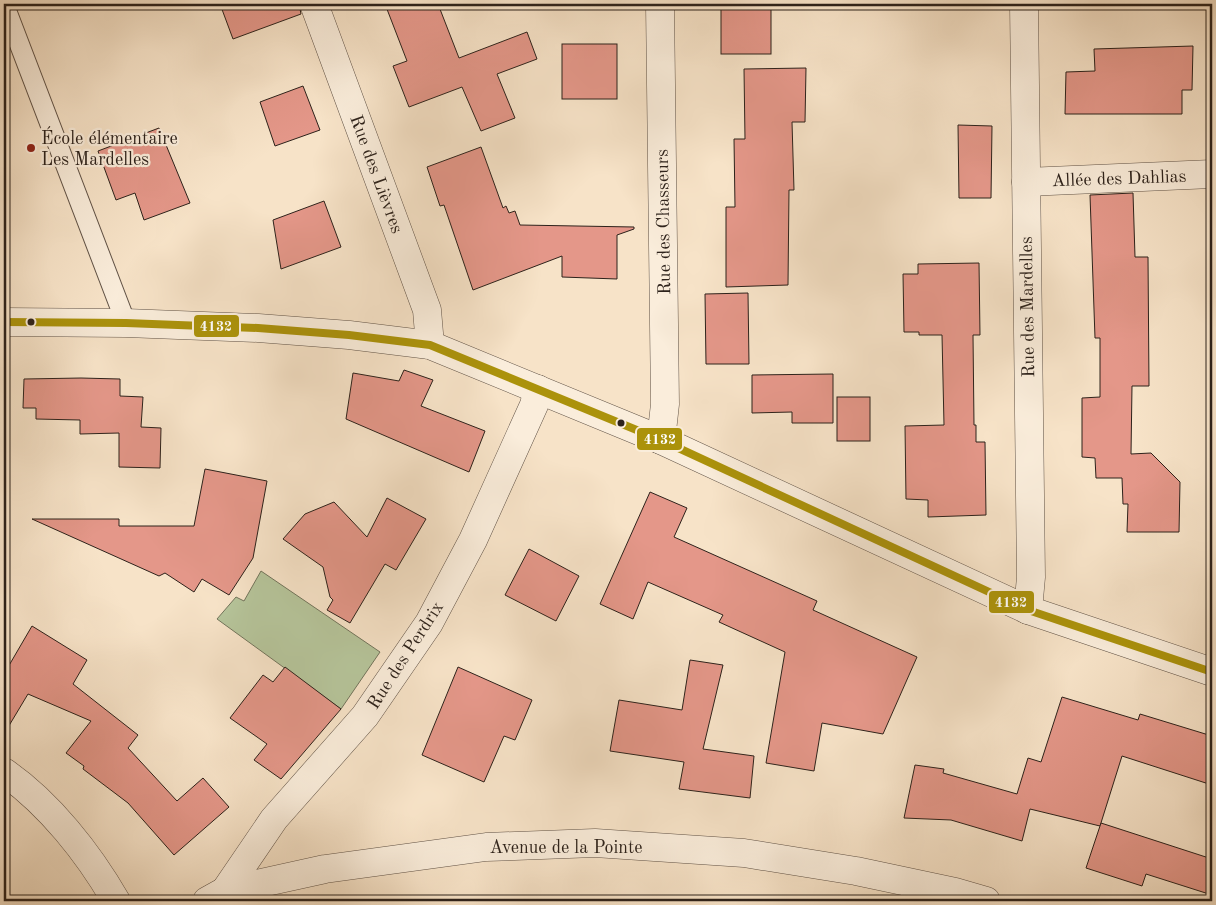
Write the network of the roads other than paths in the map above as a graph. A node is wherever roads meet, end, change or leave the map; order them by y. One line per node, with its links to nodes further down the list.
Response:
1 (4, 4): 8 (lane)
2 (314, 4): 9 (street, Rue des Lièvres)
3 (660, 4): 11 (street, Rue des Chasseurs)
4 (1024, 4): 6 (street, Rue des Mardelles)
5 (1212, 174): 6 (street, Allée des Dahlias)
6 (1026, 182): 12 (street, Rue des Mardelles)
7 (4, 322): 8 (street)
8 (126, 323): 9 (street)
9 (430, 345): 10 (street)
10 (538, 389): 11 (street); 15 (street, Rue des Perdrix)
11 (660, 440): 12 (street)
12 (1028, 610): 13 (street)
13 (1212, 672)
14 (4, 772): 16 (street)
15 (216, 896): 17 (street, Avenue de la Pointe)
16 (116, 901)
17 (986, 901)

